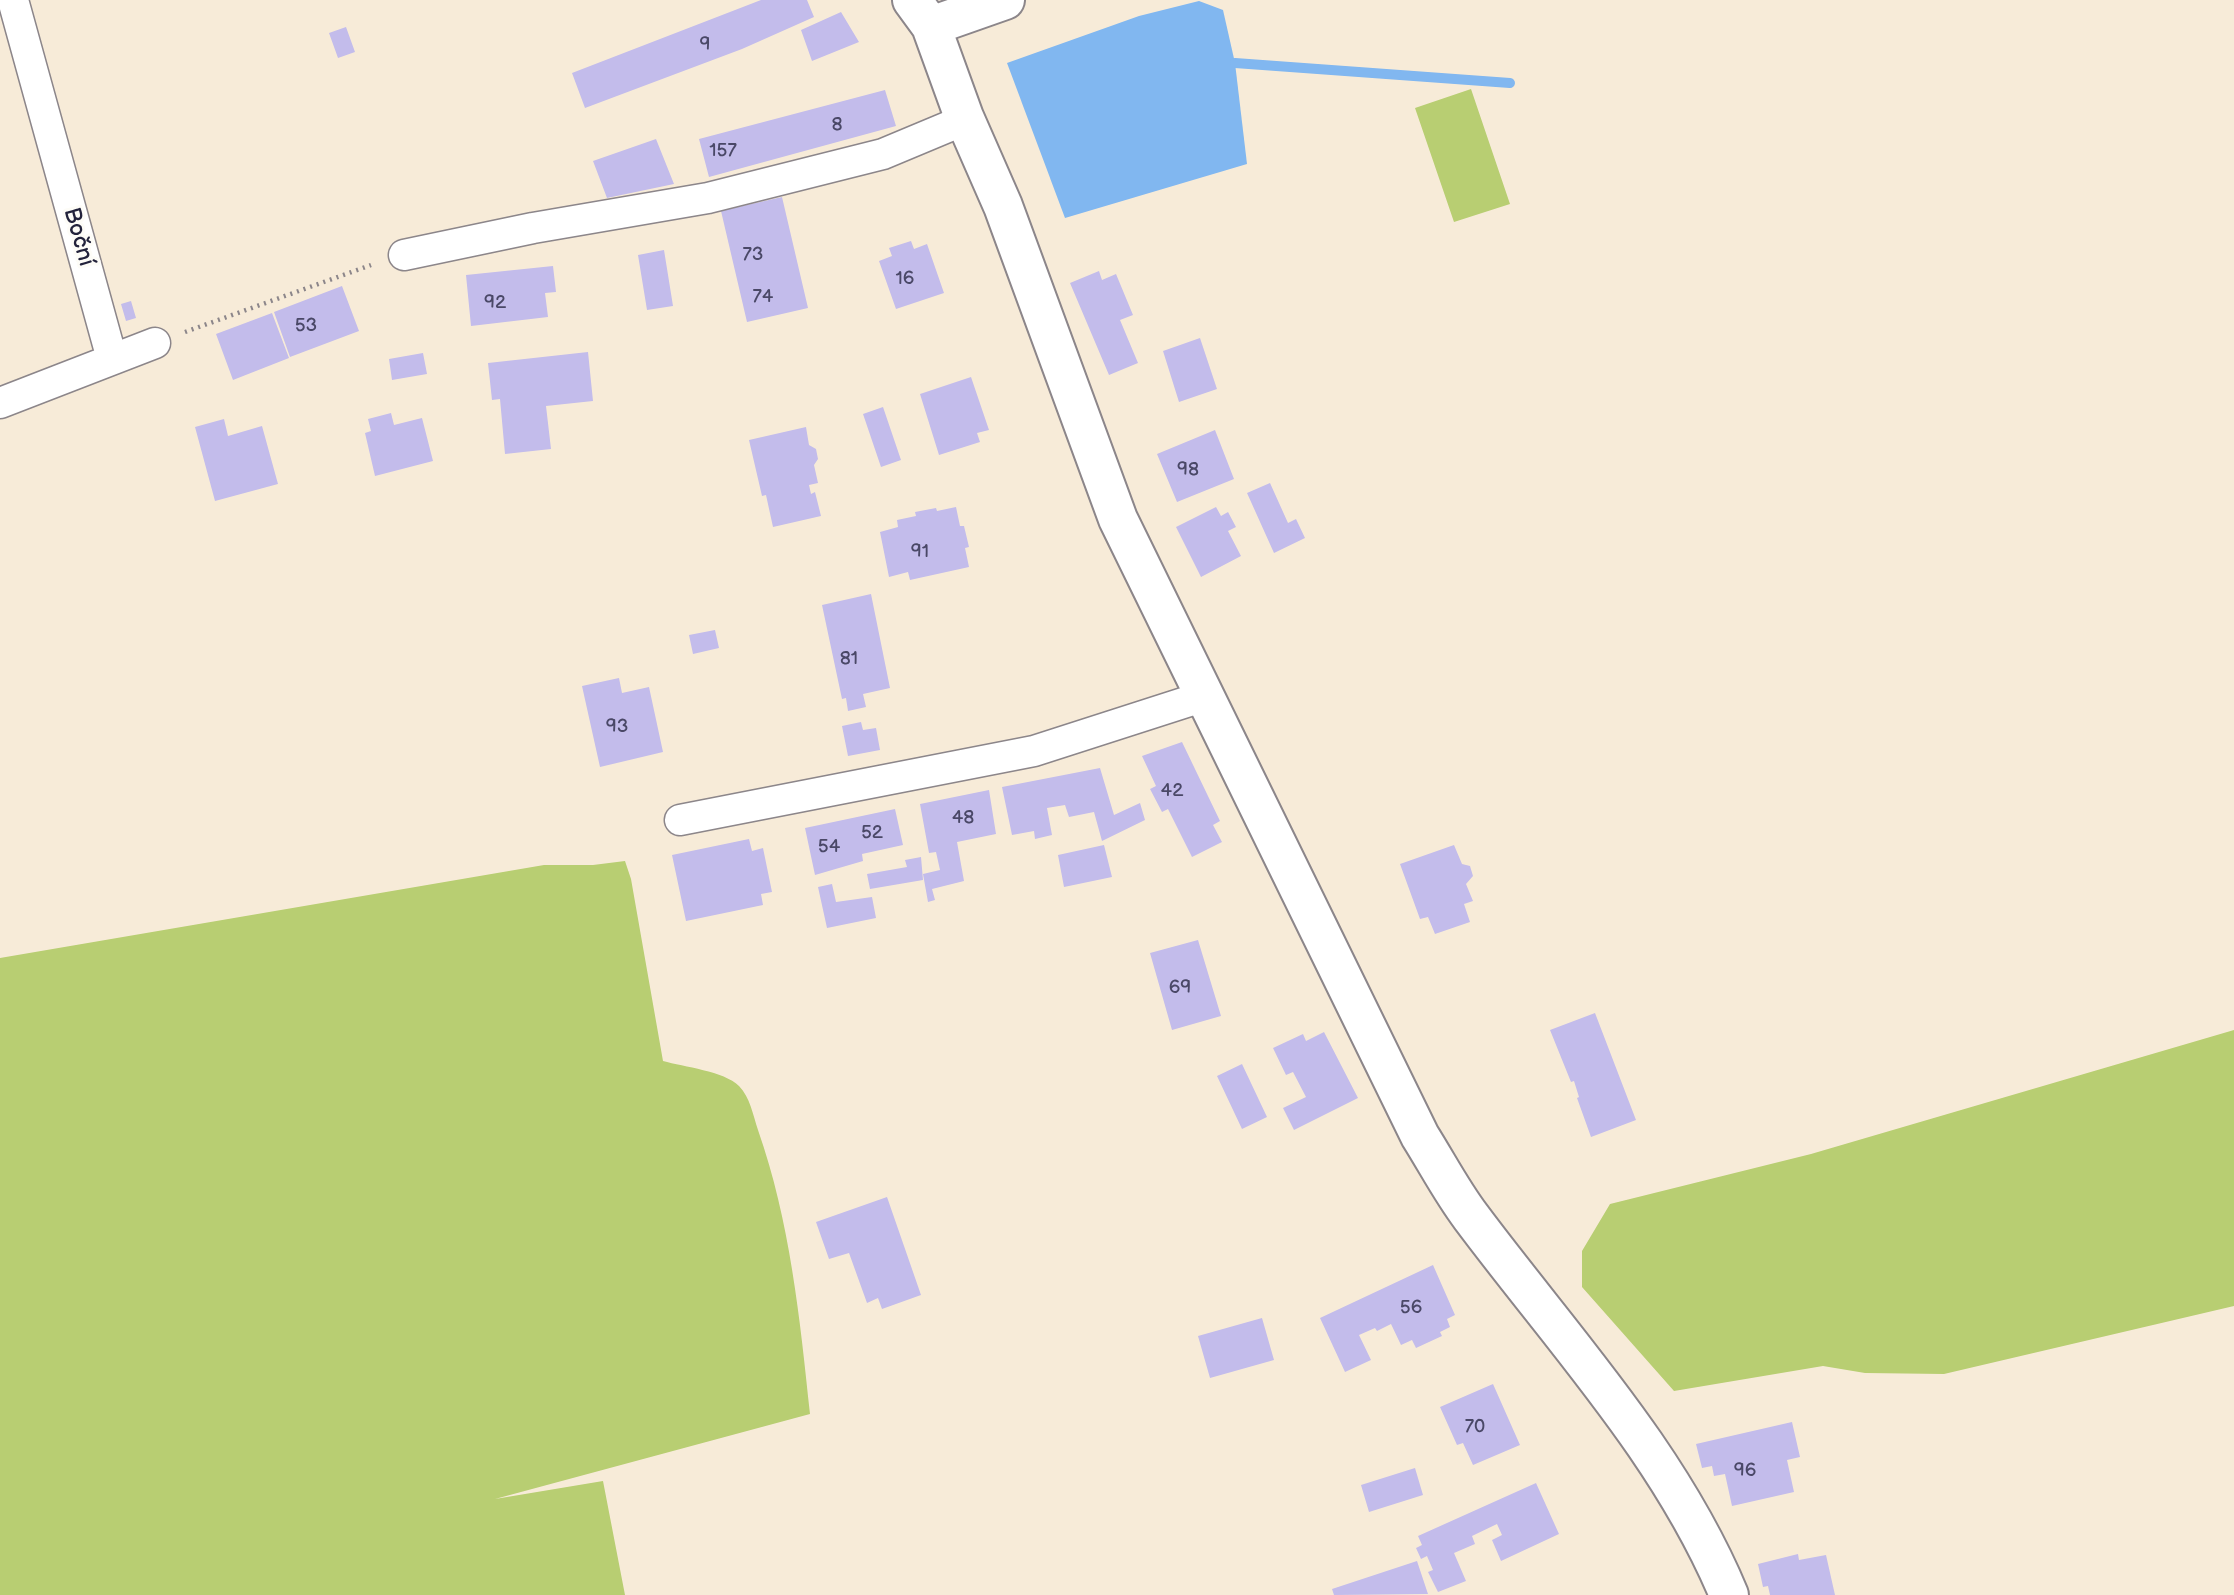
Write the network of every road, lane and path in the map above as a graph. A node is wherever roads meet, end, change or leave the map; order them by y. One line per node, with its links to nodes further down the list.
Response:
1 (13, 0): 7 (street, Boční)
2 (1005, 0): 3 (street)
3 (921, 13): 4 (street)
4 (964, 117): 5 (street); 9 (street)
5 (404, 255): 6 (path)
6 (155, 343): 7 (street)
7 (112, 359): 8 (street)
8 (0, 403)
9 (1205, 696): 10 (street); 11 (street)
10 (680, 820)
11 (1729, 1595)

